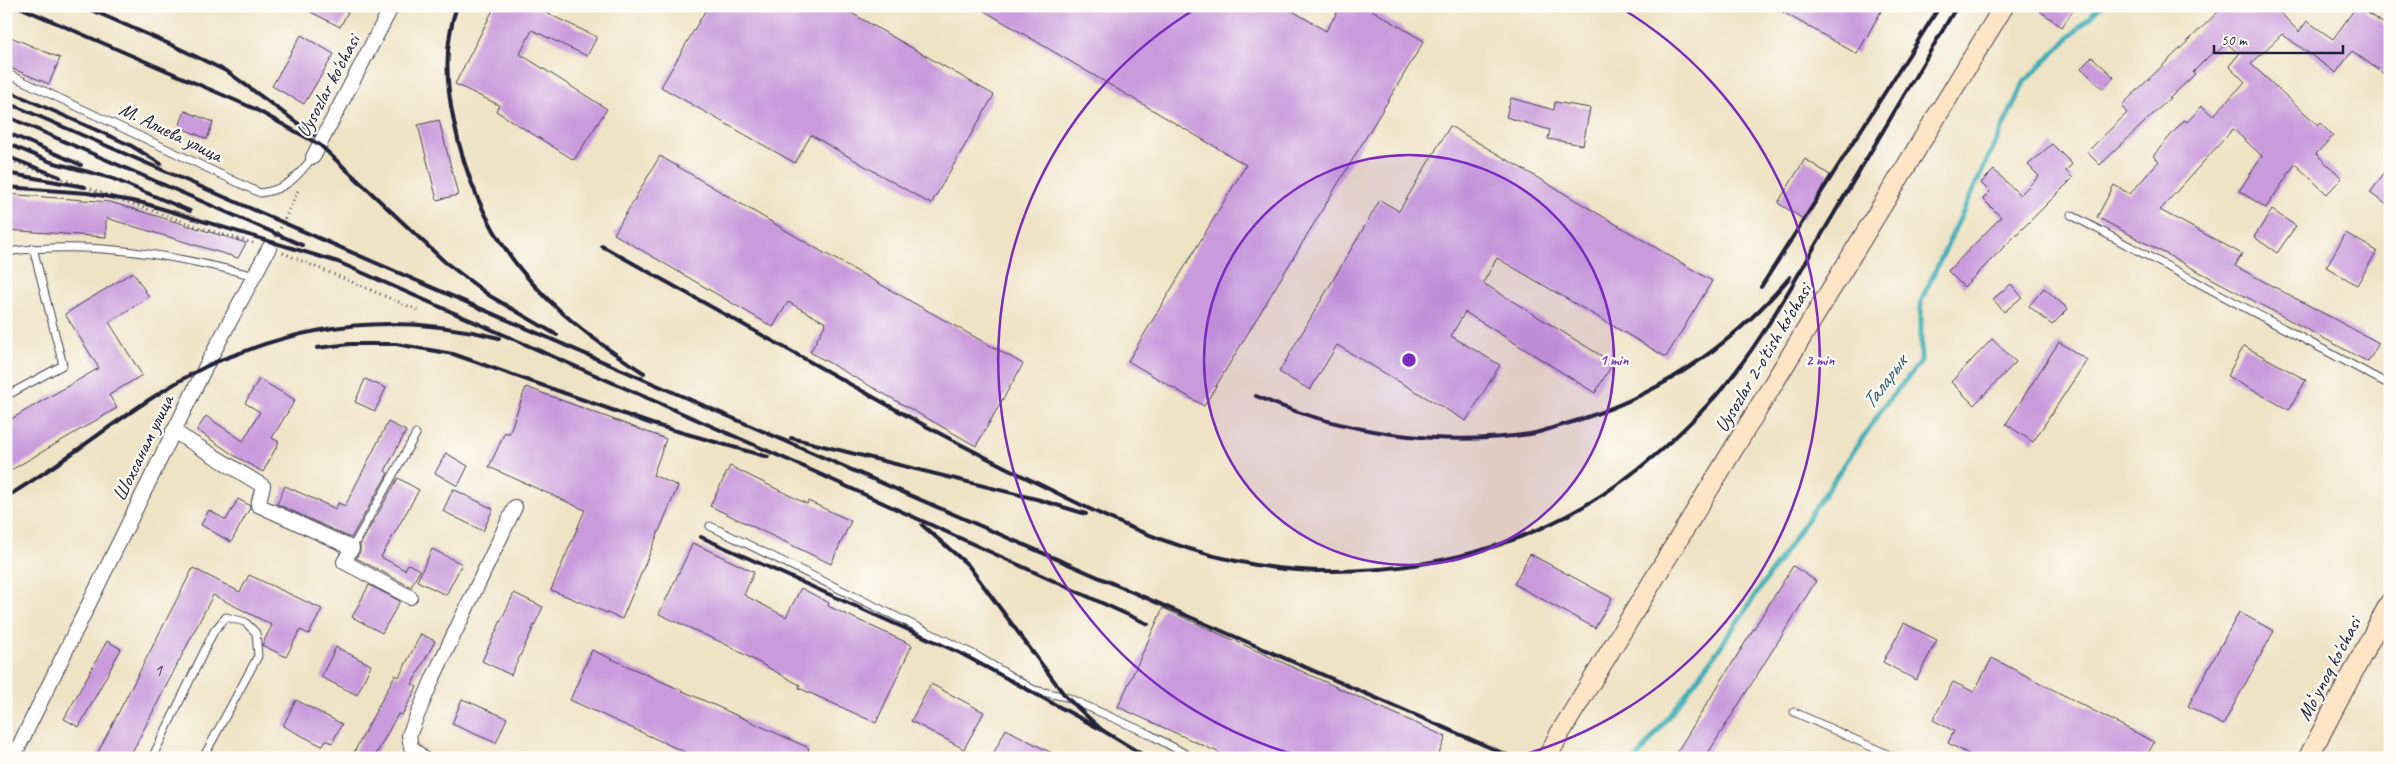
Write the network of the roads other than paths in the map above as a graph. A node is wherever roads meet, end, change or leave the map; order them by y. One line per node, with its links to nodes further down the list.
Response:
1 (392, 6): 4 (street, Uysozlar ko'chasi)
2 (2004, 6): 25 (street, Uysozlar 2-o'tish ko'chasi)
3 (6, 73): 4 (lane, М. Алиева улица)
4 (313, 157)
5 (2071, 215): 10 (lane)
6 (33, 248): 8 (lane); 9 (lane); 11 (lane)
7 (269, 248): 9 (street, Шохсанам улица)
8 (6, 252)
9 (255, 276): 12 (street, Шохсанам улица)
10 (2390, 385)
11 (6, 396)
12 (174, 431): 16 (street); 20 (street, Шохсанам улица)
13 (416, 434): 16 (lane)
14 (515, 507): 23 (street)
15 (710, 526): 24 (lane)
16 (352, 548): 17 (street)
17 (410, 597)
18 (2390, 602): 27 (street, Moʻynoq ko'chasi)
19 (1794, 712): 26 (lane)
20 (12, 758)
21 (152, 758): 22 (lane)
22 (203, 758)
23 (422, 758)
24 (1193, 758)
25 (1548, 758)
26 (1896, 758)
27 (2308, 758)

